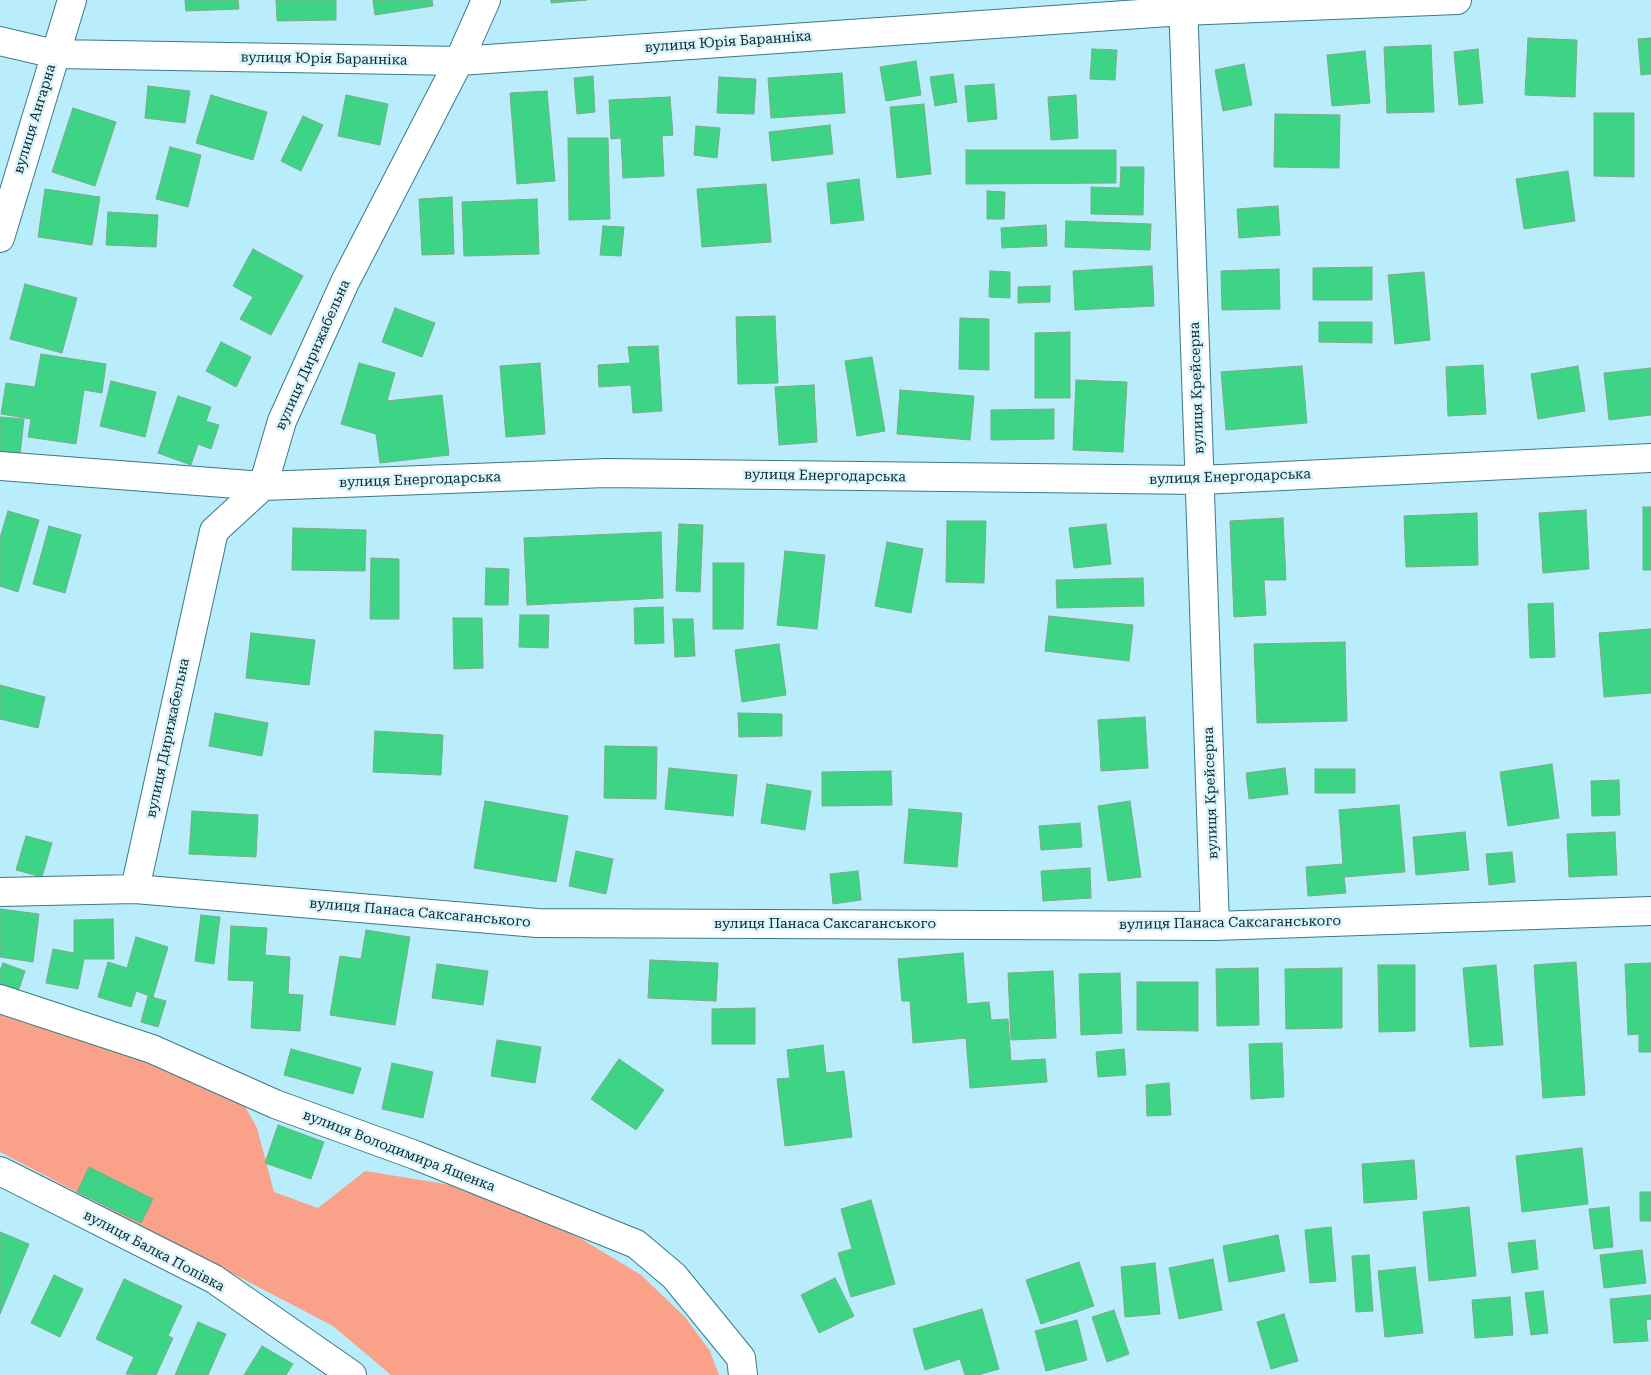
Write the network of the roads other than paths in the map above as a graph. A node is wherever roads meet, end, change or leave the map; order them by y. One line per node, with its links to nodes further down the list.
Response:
1 (72, 0): 6 (street, вулиця Ангарна)
2 (486, 0): 7 (street, вулиця Дирижабельна)
3 (1457, 0): 4 (street, вулиця Юрія Баранніка)
4 (1183, 5): 7 (street, вулиця Юрія Баранніка); 11 (street, вулиця Крейсерна)
5 (0, 41): 6 (street, вулиця Юрія Баранніка)
6 (55, 54): 7 (street, вулиця Юрія Баранніка); 8 (street, вулиця Ангарна)
7 (459, 61): 12 (street, вулиця Дирижабельна)
8 (0, 238)
9 (1651, 458): 11 (street, вулиця Енергодарська)
10 (0, 466): 12 (street, вулиця Енергодарська)
11 (1201, 480): 12 (street, вулиця Енергодарська); 16 (street, вулиця Крейсерна)
12 (263, 486): 13 (street, вулиця Дирижабельна)
13 (134, 889): 14 (street, вулиця Панаса Саксаганського); 16 (street, вулиця Панаса Саксаганського)
14 (0, 892)
15 (1651, 911): 16 (street, вулиця Панаса Саксаганського)
16 (1215, 926)
17 (0, 999): 20 (street, вулиця Володимира Ященка)
18 (0, 1171): 19 (street, вулиця Балка Попівка)
19 (352, 1375)
20 (743, 1375)

